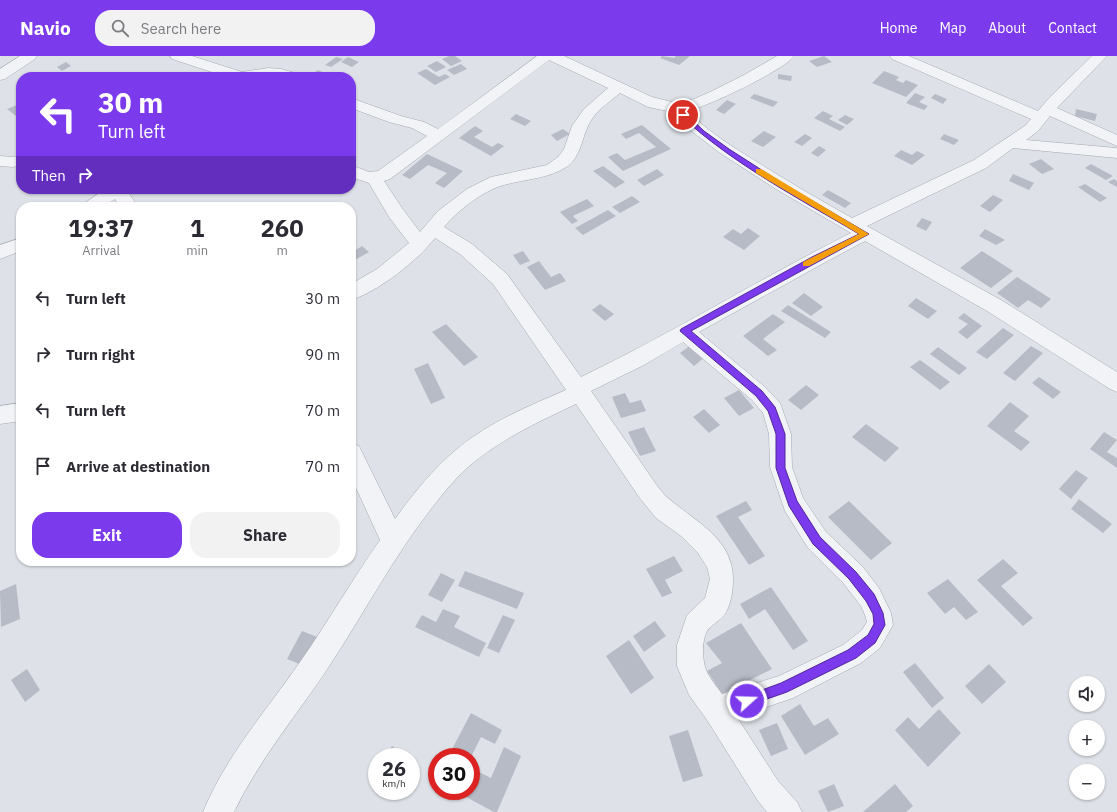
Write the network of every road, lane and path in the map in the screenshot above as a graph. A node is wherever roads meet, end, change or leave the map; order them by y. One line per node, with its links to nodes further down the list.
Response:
1 (30, 56): 9 (street)
2 (177, 56): 8 (street)
3 (546, 56): 14 (street)
4 (552, 56): 10 (street)
5 (786, 56): 12 (street)
6 (896, 56): 13 (street)
7 (1100, 56): 13 (street)
8 (217, 72)
9 (0, 76)
10 (618, 87): 12 (street); 25 (street)
11 (356, 105): 14 (street)
12 (677, 108): 24 (street)
13 (1044, 113): 15 (street); 16 (street)
14 (438, 136): 21 (street)
15 (1117, 141)
16 (1010, 143): 17 (street); 24 (street)
17 (1117, 152)
18 (0, 161): 19 (street)
19 (16, 161)
20 (356, 173): 21 (street)
21 (375, 179): 25 (street)
22 (110, 194): 23 (street)
23 (98, 202)
24 (858, 230): 29 (street); 30 (street)
25 (427, 236): 28 (street); 31 (street)
26 (16, 246): 27 (street)
27 (0, 252)
28 (356, 290)
29 (684, 331): 31 (street); 36 (street)
30 (1117, 383)
31 (578, 391): 35 (street); 36 (street)
32 (16, 413): 33 (street)
33 (0, 415)
34 (356, 464): 35 (street)
35 (393, 542): 37 (street)
36 (718, 710): 38 (street)
37 (218, 812)
38 (787, 812)

